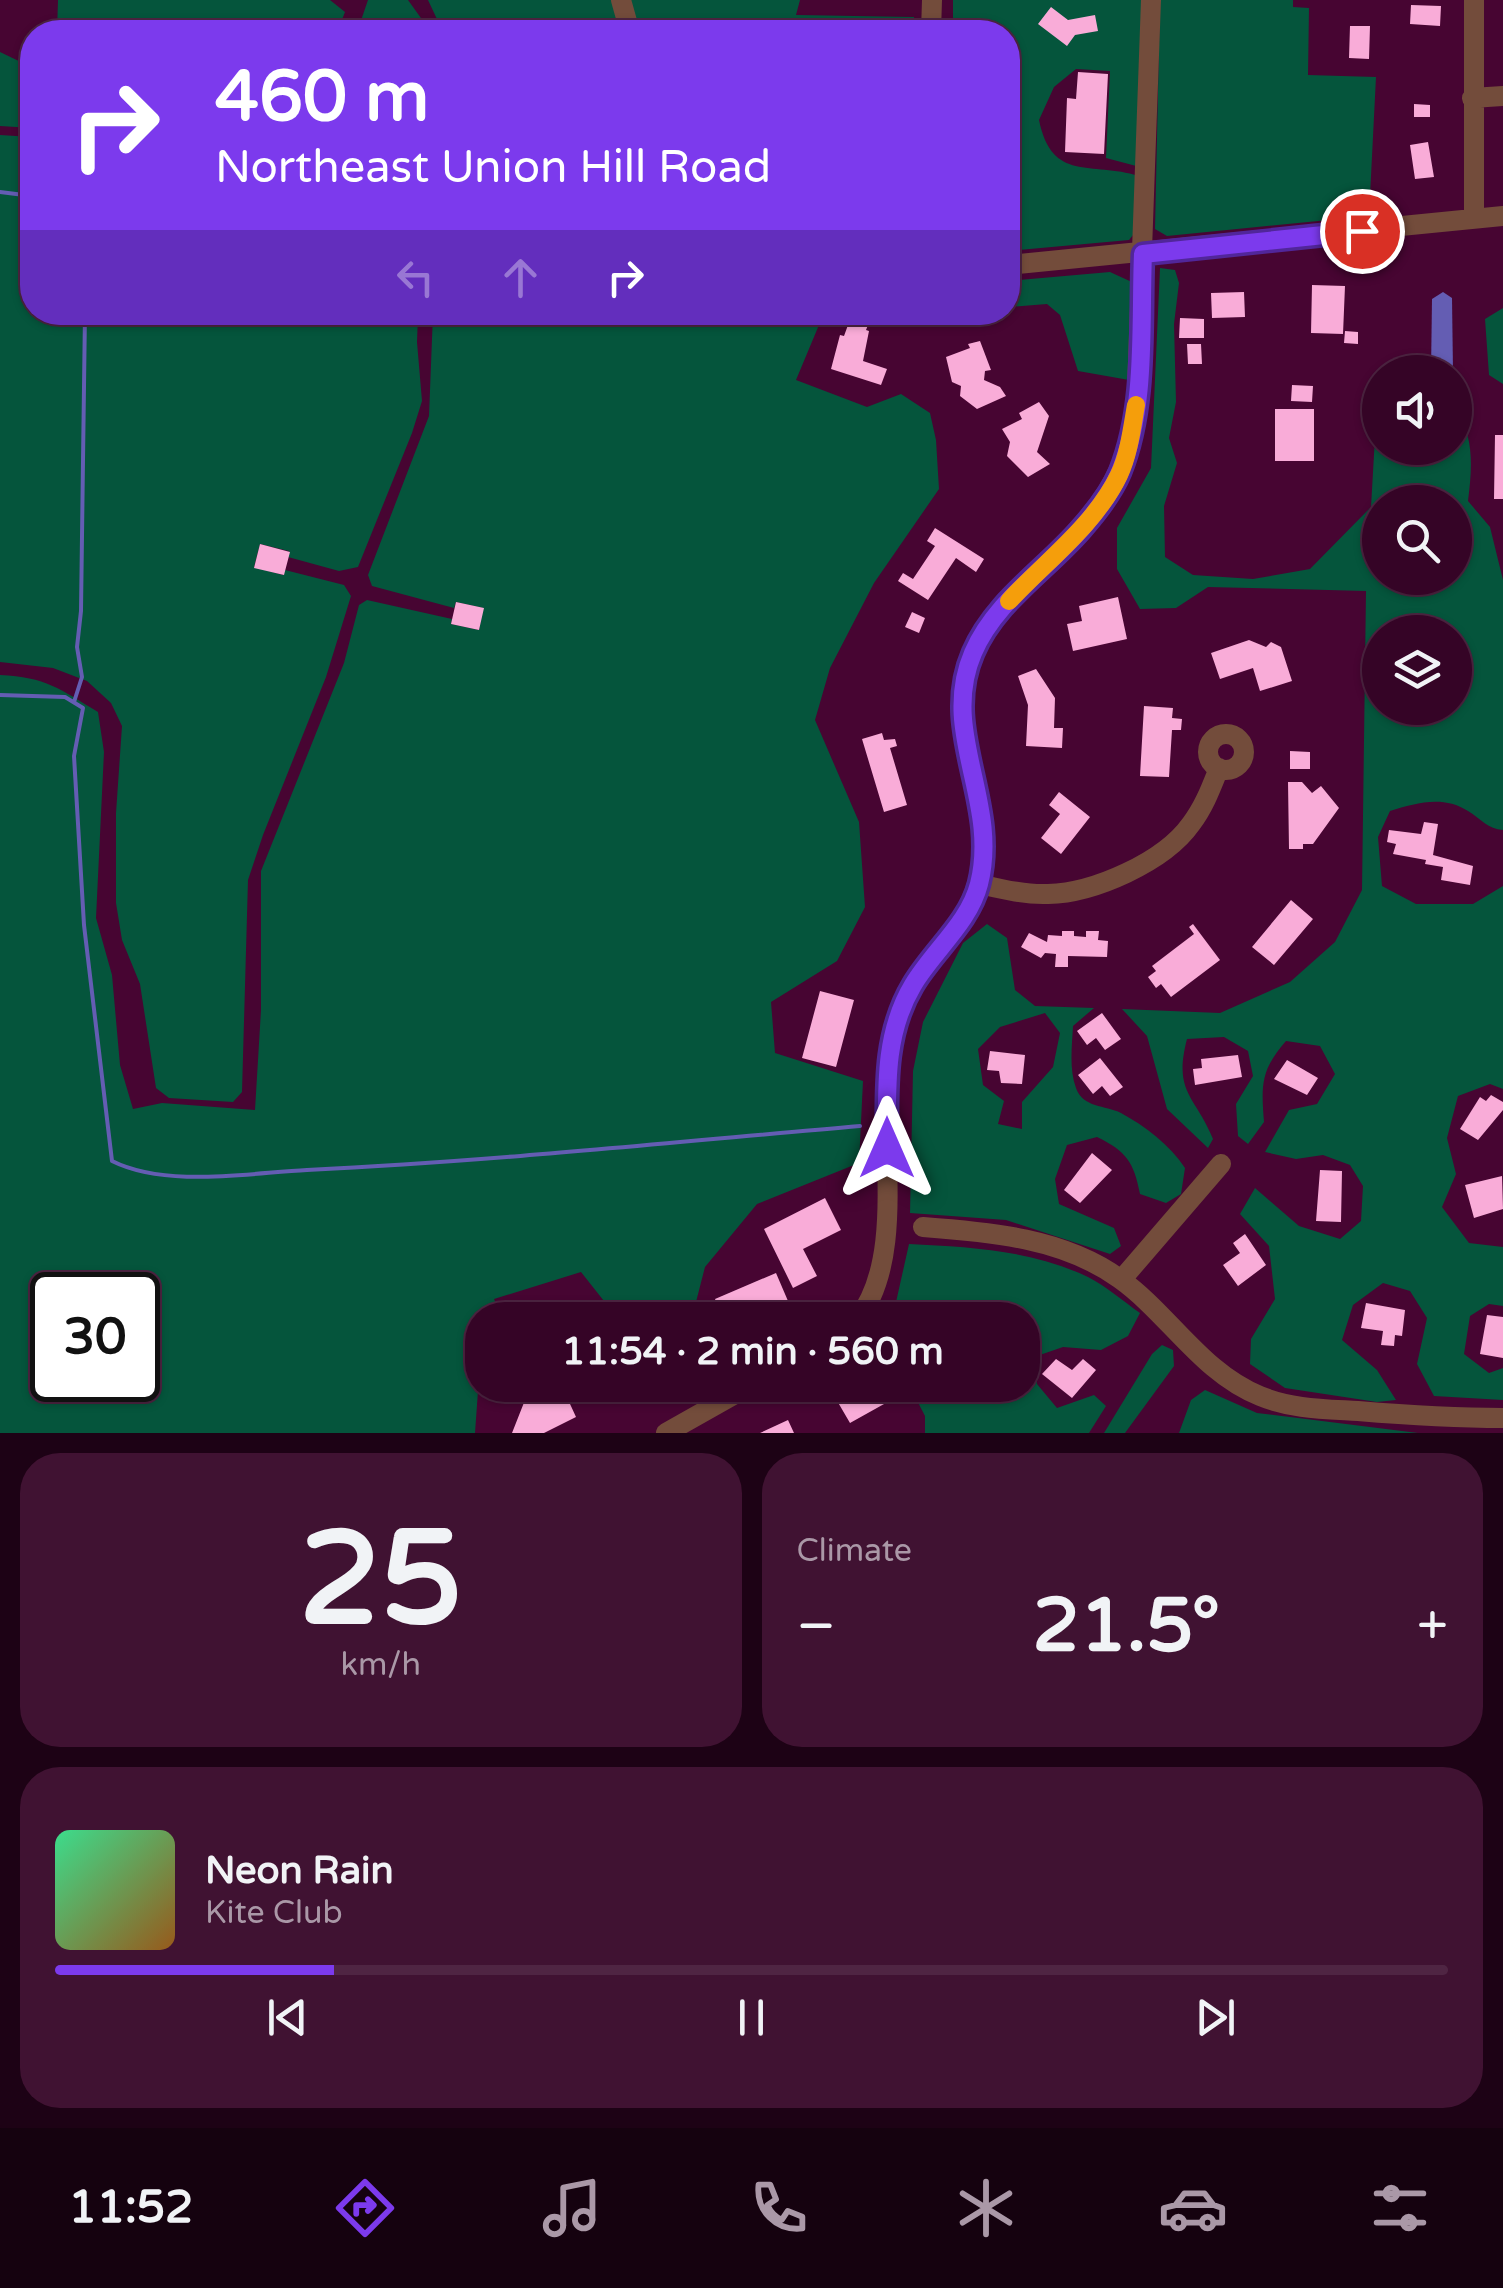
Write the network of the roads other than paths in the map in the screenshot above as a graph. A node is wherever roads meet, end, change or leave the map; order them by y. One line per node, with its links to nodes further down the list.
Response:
1 (1151, 0): 7 (street)
2 (1474, 0): 4 (street)
3 (1503, 96): 4 (street)
4 (1472, 98): 6 (street)
5 (1503, 216): 6 (street)
6 (1474, 219): 7 (street)
7 (1143, 254): 8 (street); 10 (street)
8 (1020, 265)
9 (1219, 768): 10 (street)
10 (979, 884): 14 (street)
11 (1221, 1164): 13 (street)
12 (924, 1226): 13 (street)
13 (1122, 1280): 17 (street)
14 (868, 1302)
15 (722, 1402): 18 (street)
16 (1503, 1418): 17 (street)
17 (1451, 1425)
18 (666, 1433)

